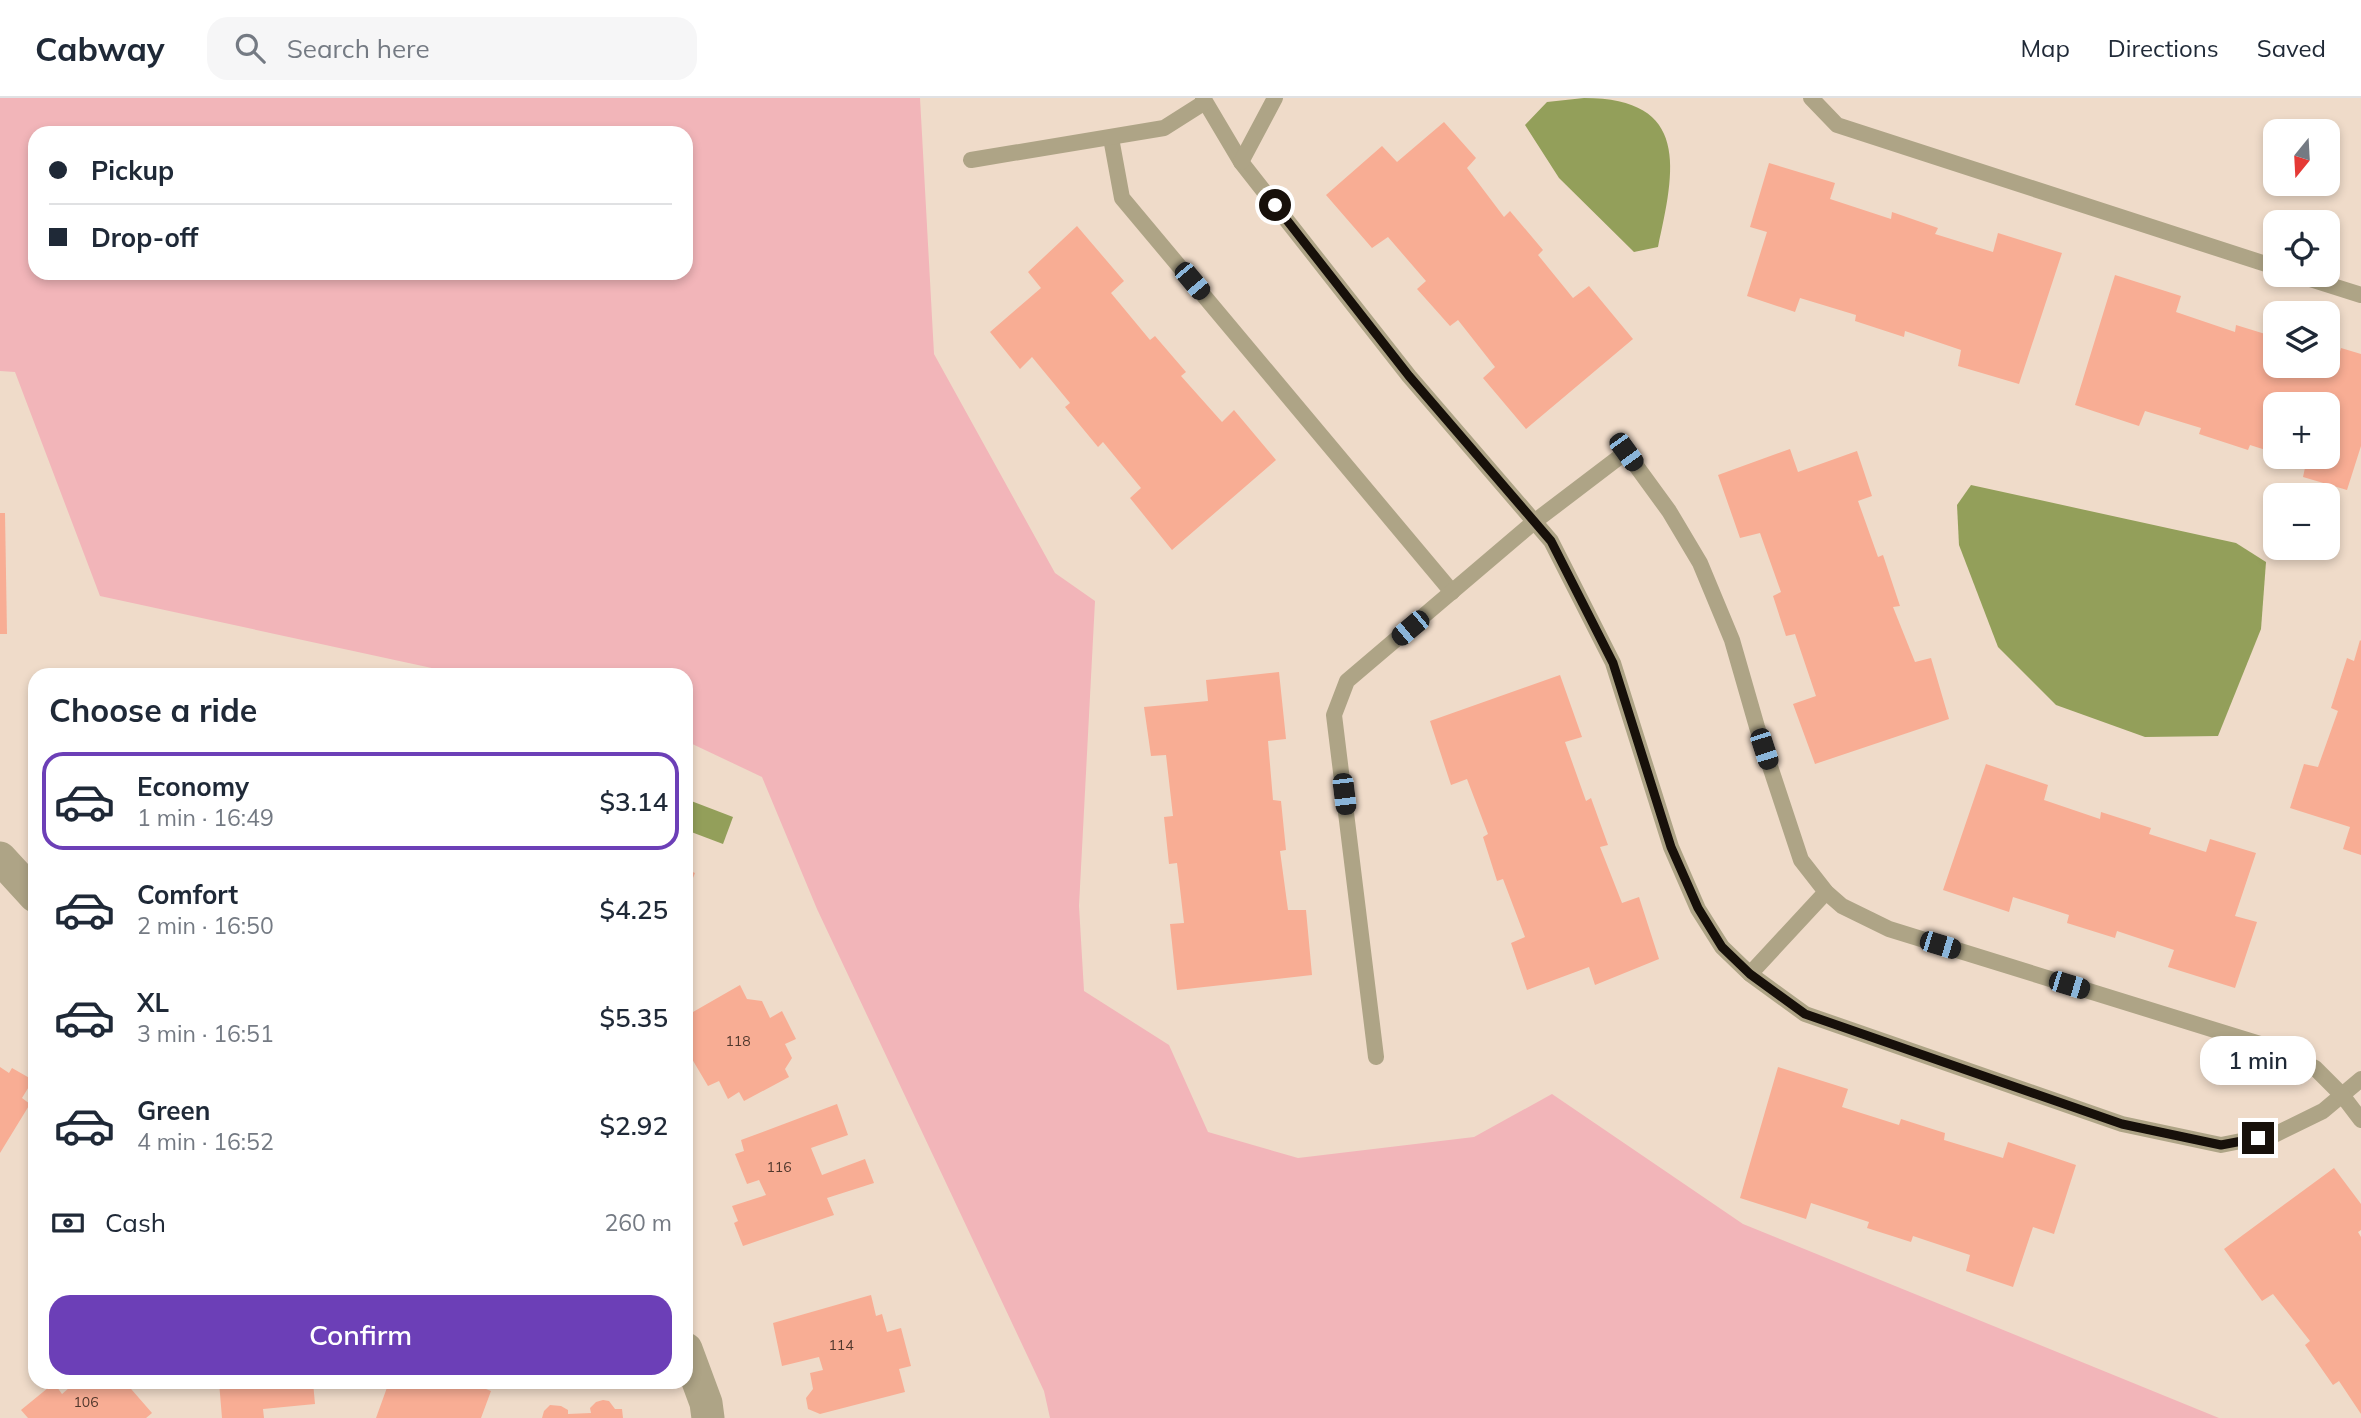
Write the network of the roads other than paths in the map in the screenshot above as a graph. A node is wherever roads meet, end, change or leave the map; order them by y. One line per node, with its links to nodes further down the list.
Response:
1 (1275, 98): 6 (lane)
2 (1811, 98): 7 (lane)
3 (1204, 100): 4 (lane); 6 (lane)
4 (1111, 138): 5 (lane); 11 (lane)
5 (971, 160)
6 (1241, 162): 10 (lane)
7 (2263, 263)
8 (2336, 287): 9 (lane)
9 (2361, 295)
10 (1534, 522): 11 (lane); 14 (lane); 15 (lane)
11 (1452, 592): 16 (lane)
12 (0, 858): 13 (street)
13 (28, 888)
14 (1826, 892): 15 (lane); 18 (lane)
15 (1750, 974): 18 (lane)
16 (1376, 1058)
17 (2361, 1079): 18 (lane)
18 (2342, 1095): 19 (lane)
19 (2361, 1121)
20 (693, 1368): 21 (street)
21 (708, 1418)

